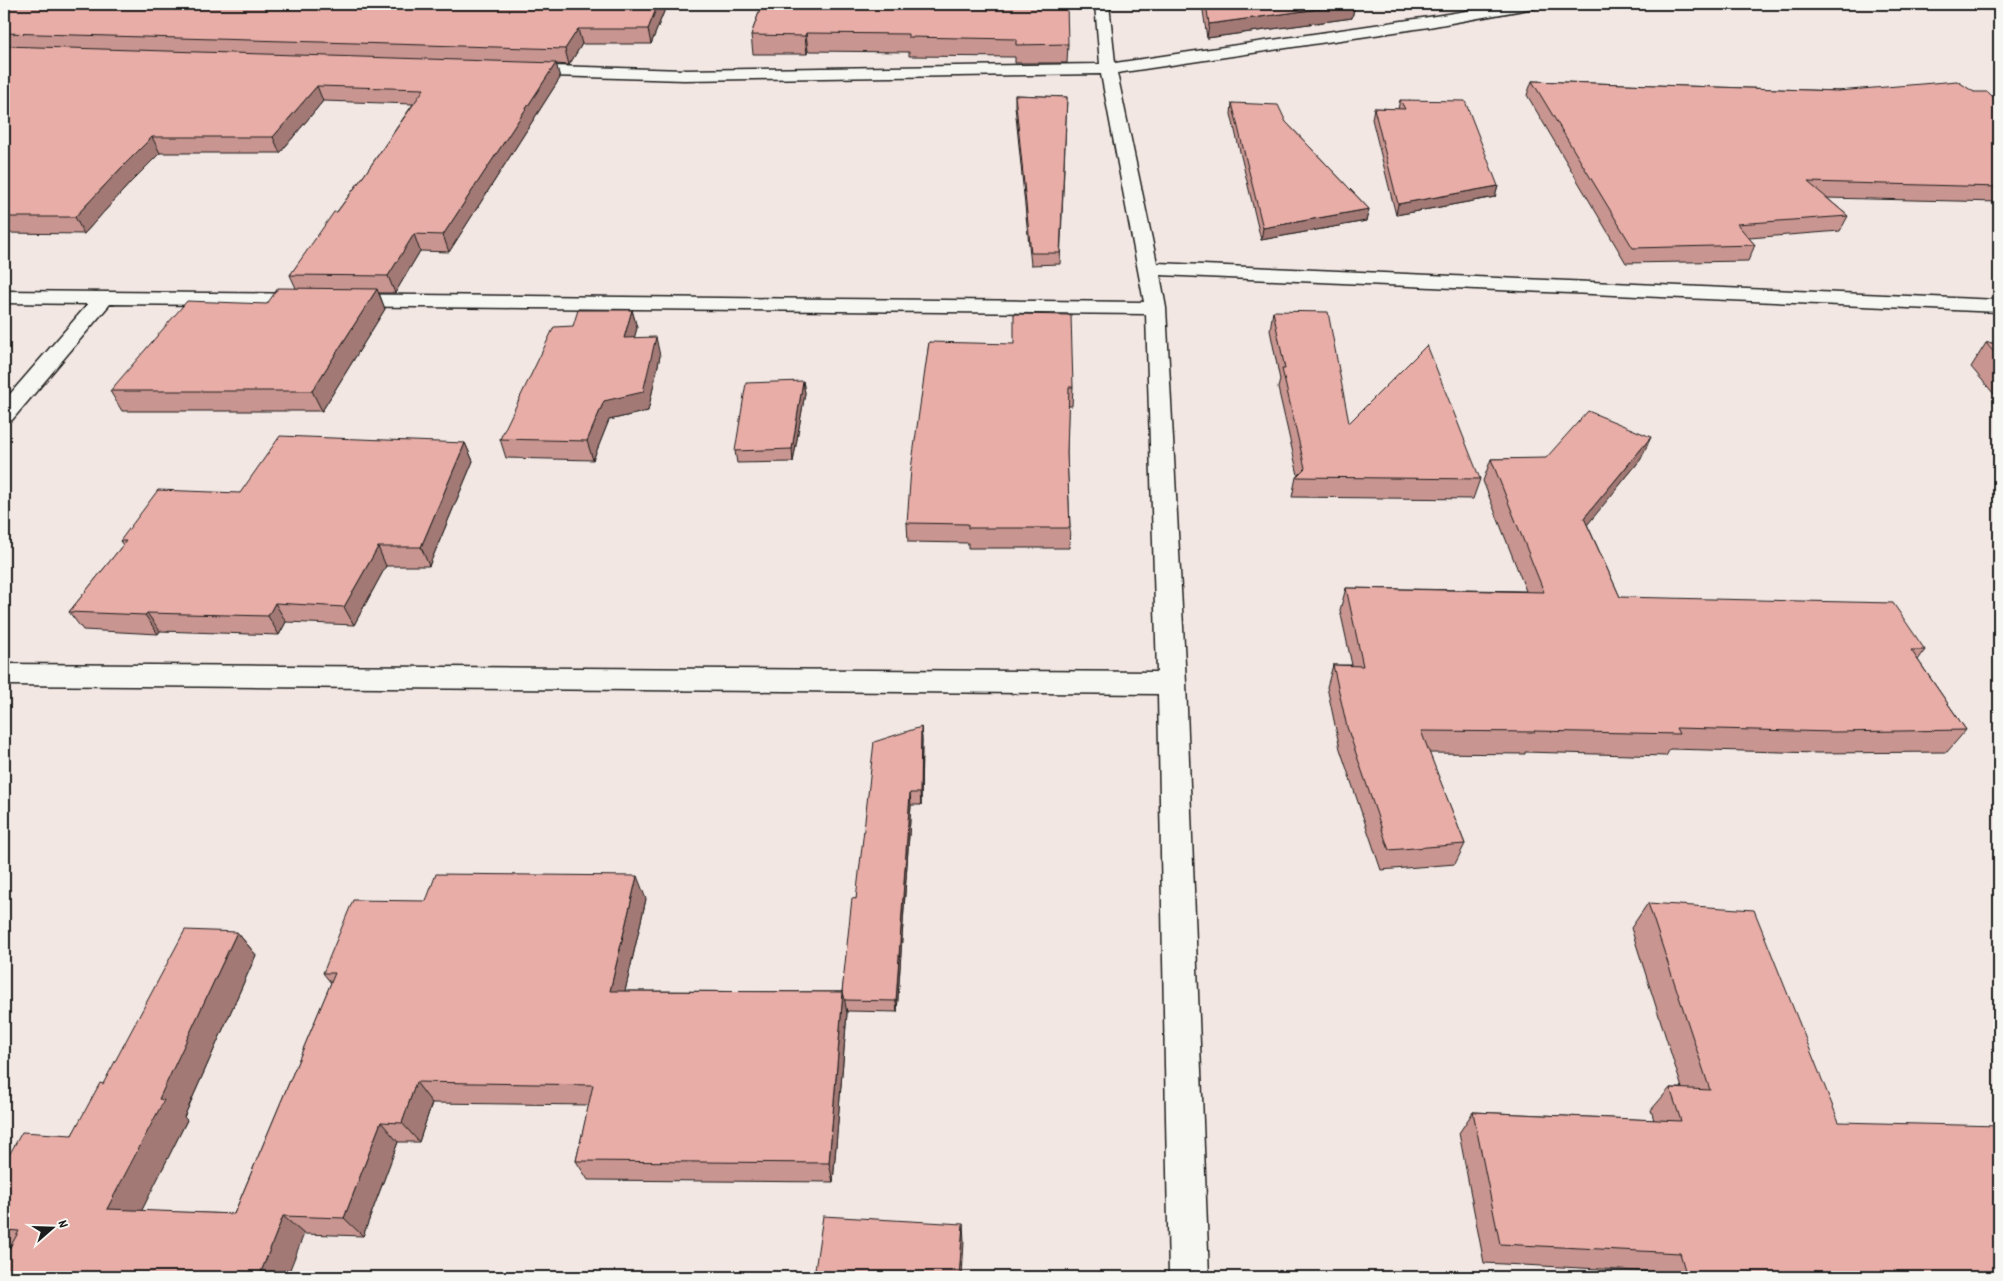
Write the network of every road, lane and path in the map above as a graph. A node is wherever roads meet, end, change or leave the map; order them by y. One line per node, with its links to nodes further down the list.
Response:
1 (1102, 4): 4 (street)
2 (1534, 4): 4 (street)
3 (506, 69): 4 (street)
4 (1108, 69): 5 (street)
5 (1149, 269): 8 (street); 9 (street)
6 (4, 297): 7 (street)
7 (104, 298): 9 (street); 10 (street)
8 (1999, 306)
9 (1156, 308): 12 (street)
10 (4, 415)
11 (4, 675): 12 (street)
12 (1172, 683): 13 (street)
13 (1189, 1277)

